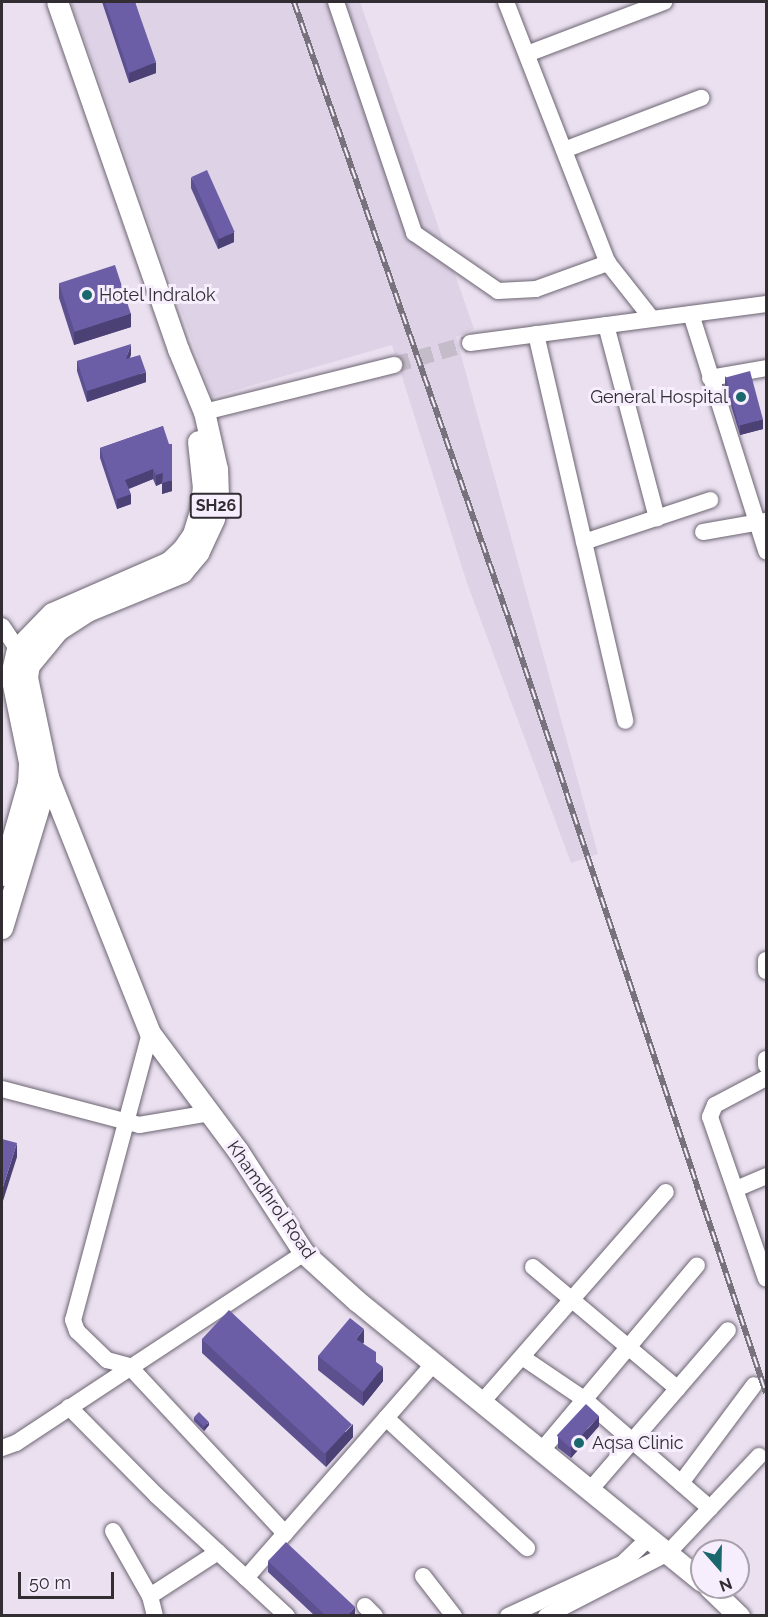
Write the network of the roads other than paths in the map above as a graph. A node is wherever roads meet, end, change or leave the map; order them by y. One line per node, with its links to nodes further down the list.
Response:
1 (47, 2): 26 (main road, SH26)
2 (57, 2): 19 (main road, SH26)
3 (336, 2): 9 (street)
4 (506, 2): 6 (street)
5 (664, 2): 6 (street)
6 (527, 54): 8 (street)
7 (701, 98): 8 (street)
8 (564, 150): 9 (street)
9 (608, 263): 12 (street)
10 (766, 304): 11 (street)
11 (691, 314): 12 (street); 18 (street)
12 (652, 319): 13 (street)
13 (606, 325): 14 (street); 21 (street)
14 (536, 334): 15 (street); 24 (street)
15 (470, 343)
16 (394, 365): 19 (street)
17 (766, 368): 18 (street)
18 (710, 378): 22 (street)
19 (204, 412): 26 (main road, SH26)
20 (710, 500): 21 (street)
21 (657, 518): 24 (street)
22 (763, 521): 23 (street); 25 (street)
23 (703, 532)
24 (584, 542): 27 (street)
25 (766, 551)
26 (12, 656): 28 (main road); 29 (main road)
27 (625, 721)
28 (29, 762): 29 (main road, Khamdhrol Road); 30 (main road)
29 (48, 777): 31 (main road); 34 (main road, Khamdhrol Road)
30 (3, 865)
31 (2, 928)
32 (766, 960): 33 (street)
33 (766, 971)
34 (150, 1033): 39 (main road, Khamdhrol Road); 40 (street)
35 (766, 1059): 36 (street)
36 (766, 1065)
37 (766, 1078): 42 (street)
38 (2, 1089): 40 (street)
39 (210, 1113): 40 (street); 44 (main road, Khamdhrol Road)
40 (126, 1124): 53 (street)
41 (766, 1176): 42 (street)
42 (736, 1189): 47 (street)
43 (666, 1192): 48 (street)
44 (304, 1253): 52 (main road, Khamdhrol Road); 53 (street)
45 (697, 1265): 50 (street)
46 (533, 1267): 48 (street)
47 (766, 1279)
48 (572, 1300): 50 (street); 51 (street)
49 (728, 1330): 55 (street)
50 (628, 1348): 55 (street); 56 (street)
51 (522, 1357): 56 (street); 57 (street)
52 (434, 1363): 57 (main road, Khamdhrol Road); 59 (street)
53 (129, 1366): 58 (street); 68 (street)
54 (754, 1385): 64 (street)
55 (678, 1389): 60 (street)
56 (584, 1399): 60 (street); 62 (street)
57 (482, 1402): 62 (main road, Khamdhrol Road)
58 (69, 1407): 61 (street); 71 (street)
59 (386, 1418): 68 (street); 70 (street)
60 (631, 1442): 64 (street); 65 (street)
61 (2, 1448)
62 (542, 1450): 65 (main road, Khamdhrol Road)
63 (759, 1455): 66 (street)
64 (681, 1483): 66 (street)
65 (590, 1490): 69 (main road, Khamdhrol Road)
66 (710, 1508): 72 (street)
67 (113, 1531): 76 (street)
68 (285, 1533): 75 (street)
69 (648, 1538): 72 (main road, Khamdhrol Road); 81 (street)
70 (527, 1548)
71 (218, 1552): 75 (street); 76 (street)
72 (668, 1553): 73 (main road, Khamdhrol Road); 82 (street)
73 (690, 1571)
74 (423, 1576): 80 (street)
75 (246, 1578): 79 (street)
76 (150, 1596): 78 (street)
77 (721, 1599): 83 (main road)
78 (155, 1616)
79 (287, 1616)
80 (454, 1616)
81 (508, 1616)
82 (546, 1616)
83 (739, 1616)

